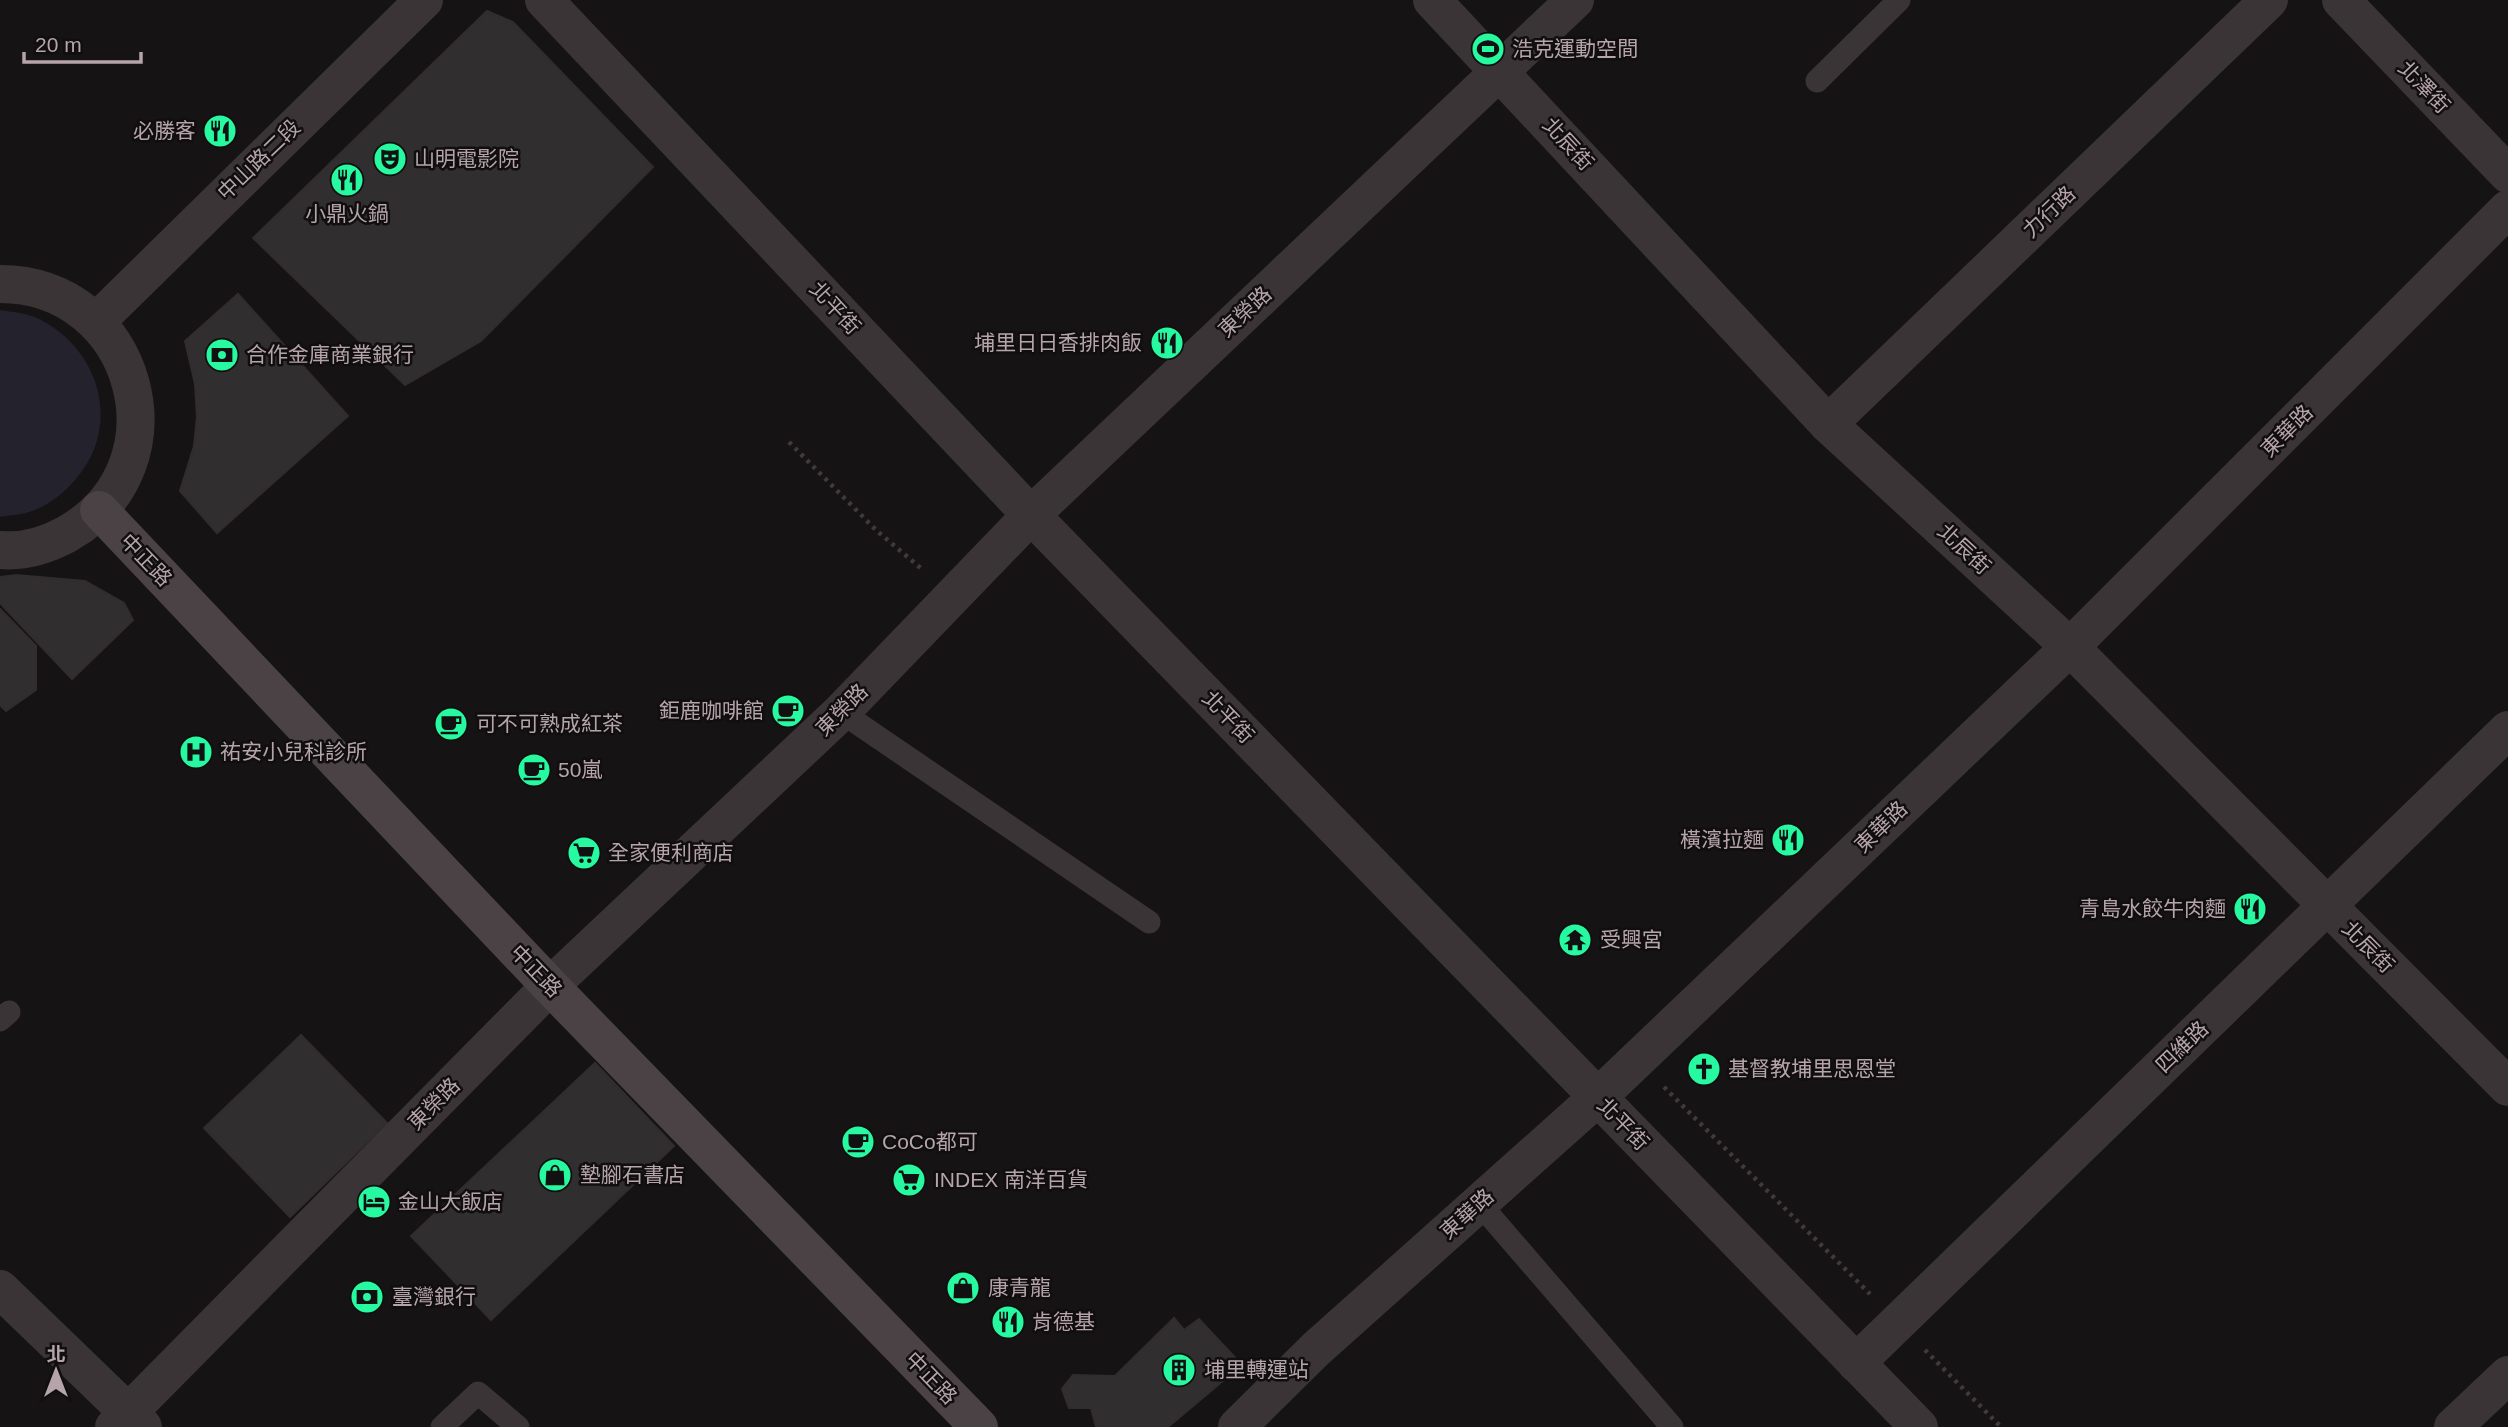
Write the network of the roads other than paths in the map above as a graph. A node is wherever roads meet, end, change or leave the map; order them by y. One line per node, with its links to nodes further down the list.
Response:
1 (424, 0): 13 (street, 中山路二段)
2 (544, 0): 16 (street, 北平街)
3 (1432, 0): 8 (street, 北辰街)
4 (1575, 0): 8 (street, 東榮路)
5 (1899, 0): 9 (lane)
6 (2269, 0): 14 (street, 力行路)
7 (2341, 0): 10 (street, 北澤街)
8 (1500, 71): 14 (street, 北辰街); 16 (street, 東榮路)
9 (1818, 81)
10 (2508, 174)
11 (2508, 209): 18 (street, 東華路)
12 (0, 284): 13 (street)
13 (96, 322): 15 (street)
14 (1828, 424): 18 (street, 北辰街)
15 (99, 510): 17 (street); 23 (main road, 中正路)
16 (1031, 515): 19 (street, 東榮路); 25 (street, 北平街)
17 (0, 550)
18 (2070, 647): 21 (street, 北辰街); 25 (street, 東華路)
19 (841, 712): 22 (lane); 23 (street, 東榮路)
20 (2508, 730): 21 (street, 四維路)
21 (2327, 905): 24 (street, 北辰街); 28 (street, 四維路)
22 (1149, 922)
23 (550, 986): 30 (street, 東榮路); 33 (main road, 中正路)
24 (2508, 1087)
25 (1598, 1097): 26 (street, 東華路); 28 (street, 北平街)
26 (1479, 1203): 34 (street, 東華路); 35 (lane)
27 (0, 1289): 30 (street)
28 (1856, 1363): 36 (street, 北平街)
29 (2508, 1375): 37 (street)
30 (129, 1422)
31 (442, 1427): 32 (lane)
32 (518, 1427)
33 (979, 1427)
34 (1237, 1427)
35 (1672, 1427)
36 (1919, 1427)
37 (2453, 1427)

